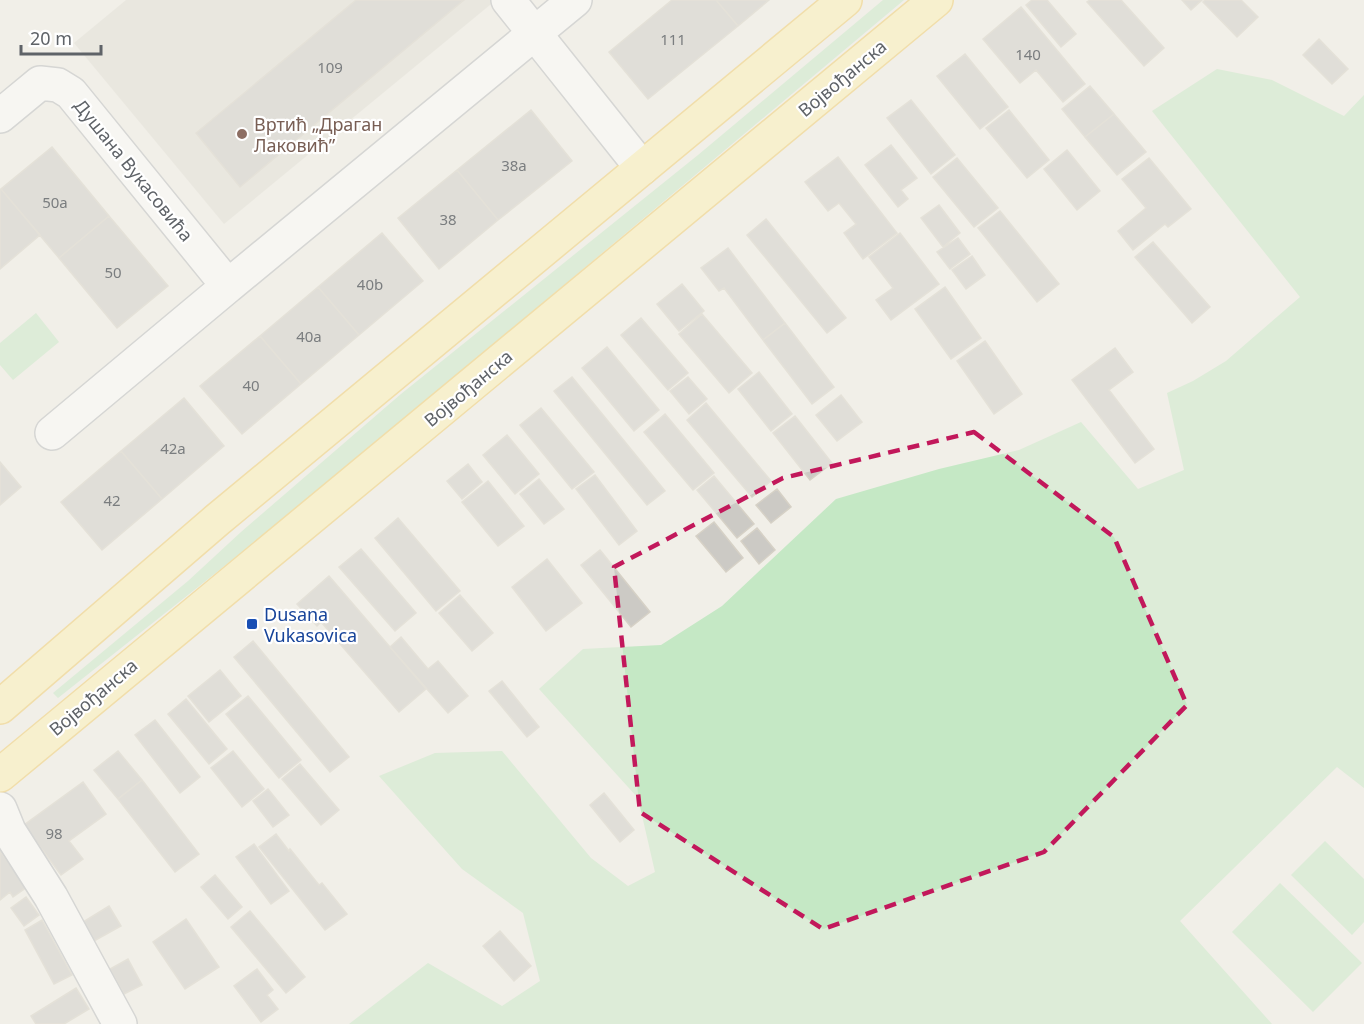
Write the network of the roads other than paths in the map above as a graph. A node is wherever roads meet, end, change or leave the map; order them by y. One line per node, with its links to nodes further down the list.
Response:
1 (508, 0): 5 (street)
2 (575, 0): 5 (street)
3 (845, 0): 7 (main road)
4 (936, 0): 11 (main road, Војвођанска)
5 (534, 34): 7 (street); 8 (street)
6 (0, 116): 8 (street, Душана Вукасовића)
7 (642, 168): 10 (main road)
8 (228, 286): 9 (street)
9 (52, 433)
10 (0, 707)
11 (0, 775)
12 (0, 809): 13 (street)
13 (120, 1024)

